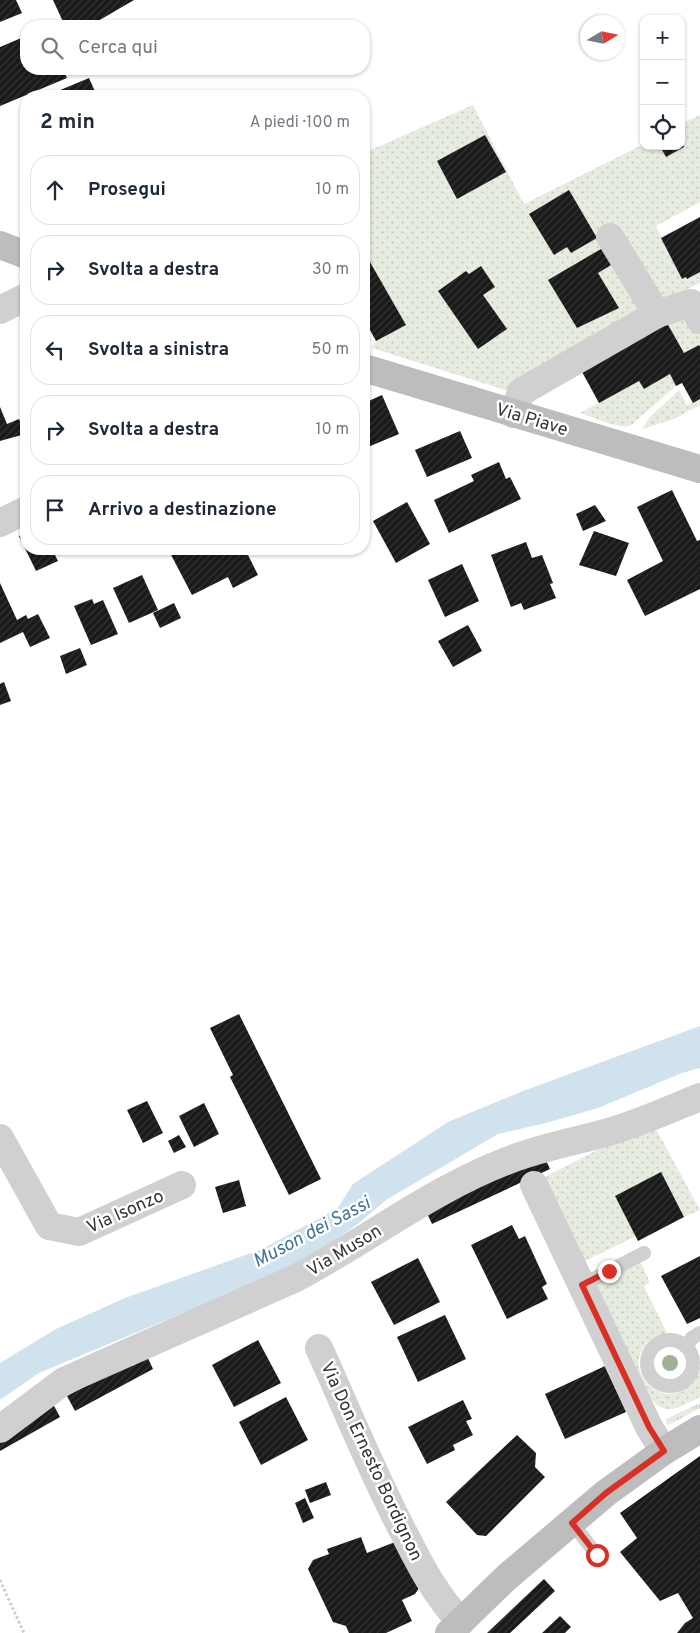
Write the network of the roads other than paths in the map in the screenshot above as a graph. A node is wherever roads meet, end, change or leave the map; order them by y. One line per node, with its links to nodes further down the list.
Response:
1 (610, 237): 6 (street)
2 (0, 245): 3 (street)
3 (20, 253)
4 (20, 300): 5 (street)
5 (0, 310)
6 (657, 314): 7 (street); 9 (street)
7 (700, 320)
8 (370, 370): 9 (street, Via Piave)
9 (513, 414): 10 (street, Via Piave)
10 (700, 469)
11 (20, 513): 12 (street)
12 (0, 523)
13 (700, 1096): 22 (street, Via Muson)
14 (0, 1138): 15 (street, Via Isonzo)
15 (182, 1185)
16 (534, 1185): 18 (street)
17 (644, 1253): 18 (lane)
18 (582, 1285): 24 (street)
19 (700, 1333): 20 (lane)
20 (686, 1347)
21 (319, 1348): 27 (street, Via Don Ernesto Bordignon)
22 (0, 1429)
23 (700, 1429): 24 (street, Via Don Ernesto Bordignon)
24 (664, 1451): 25 (street, Via Don Ernesto Bordignon)
25 (572, 1523): 26 (lane); 27 (street, Via Don Ernesto Bordignon)
26 (597, 1555)
27 (455, 1627)

